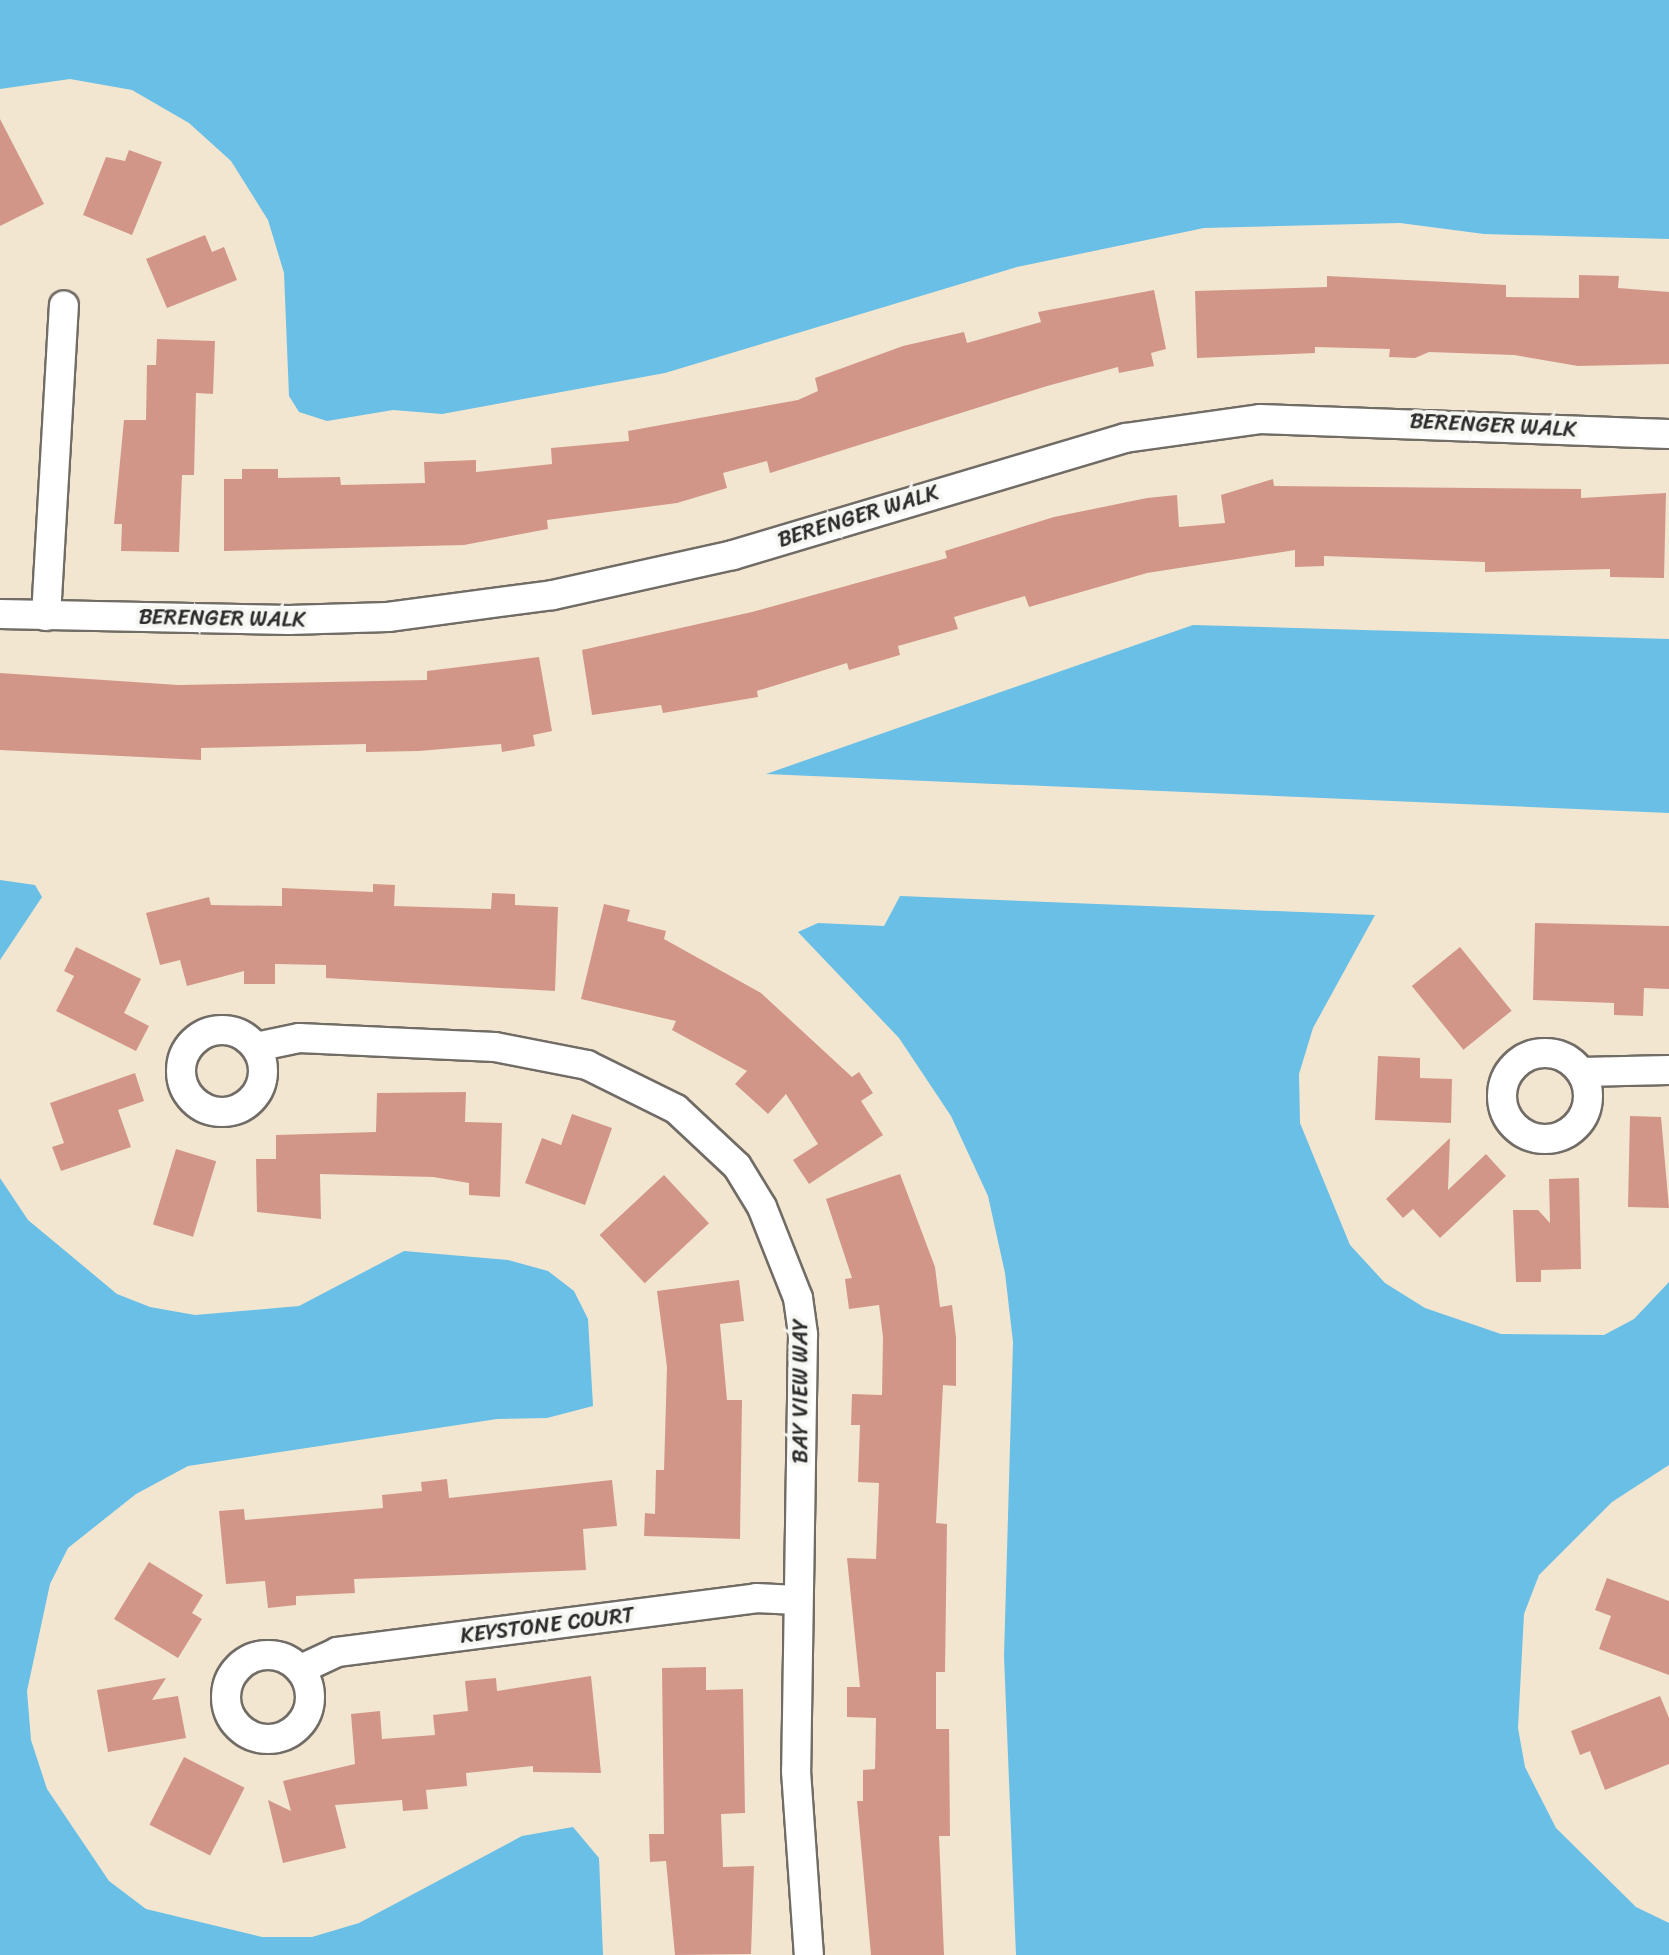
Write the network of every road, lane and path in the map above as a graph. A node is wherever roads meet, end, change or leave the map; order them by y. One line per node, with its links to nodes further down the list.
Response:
1 (64, 306): 4 (street)
2 (1669, 434): 4 (street, BERENGER WALK)
3 (0, 614): 4 (street, BERENGER WALK)
4 (46, 616)
5 (256, 1047): 8 (street, BAY VIEW WAY)
6 (1669, 1070): 7 (street)
7 (1581, 1072)
8 (797, 1600): 9 (street, KEYSTONE COURT); 10 (street, BAY VIEW WAY)
9 (301, 1669)
10 (809, 1955)

